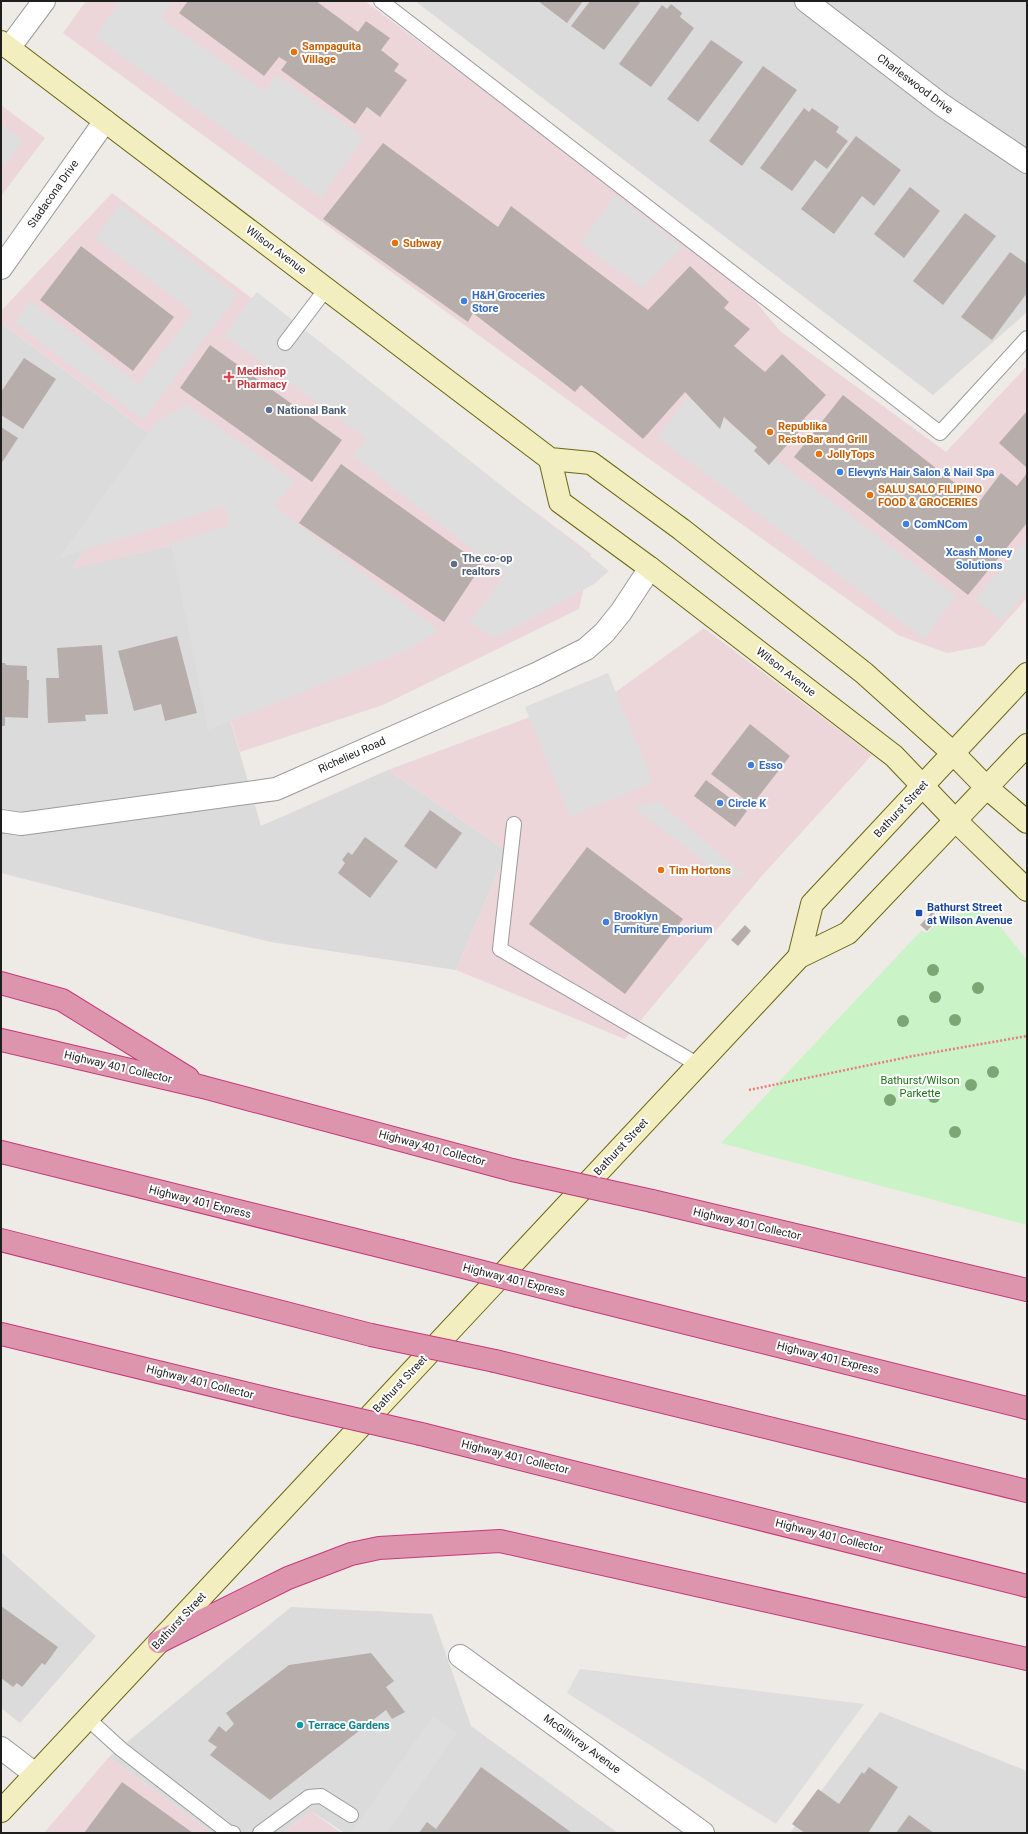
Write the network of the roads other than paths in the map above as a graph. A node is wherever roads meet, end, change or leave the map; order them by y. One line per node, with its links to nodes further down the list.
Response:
1 (44, 1): 4 (street)
2 (381, 1): 9 (lane)
3 (806, 1): 6 (street, Charleswood Drive)
4 (5, 45): 5 (main road, Wilson Avenue)
5 (106, 121): 7 (street, Stadacona Drive); 8 (main road, Wilson Avenue)
6 (1027, 162)
7 (1, 268)
8 (326, 289): 10 (lane); 11 (main road, Wilson Avenue)
9 (1027, 338)
10 (285, 342)
11 (550, 459): 12 (main road, Wilson Avenue); 15 (main road)
12 (650, 568): 16 (main road, Wilson Avenue); 19 (street, Richelieu Road)
13 (1027, 674): 15 (main road, Bathurst Street)
14 (1027, 745): 17 (main road, Bathurst Street)
15 (953, 753): 16 (main road, Bathurst Street); 17 (main road)
16 (922, 786): 18 (main road, Wilson Avenue); 23 (main road, Bathurst Street)
17 (986, 787): 18 (main road, Bathurst Street); 20 (main road)
18 (955, 820): 22 (main road, Wilson Avenue); 23 (main road, Bathurst Street)
19 (1, 821)
20 (1027, 822)
21 (514, 824): 26 (lane)
22 (1027, 890)
23 (799, 957): 26 (main road, Bathurst Street)
24 (1, 983): 27 (highway)
25 (1, 1040): 27 (highway, Highway 401 Collector)
26 (697, 1064): 35 (main road, Bathurst Street)
27 (203, 1087): 30 (highway, Highway 401 Collector, bridge)
28 (1, 1152): 32 (highway, Highway 401 Express, bridge)
29 (1, 1240): 33 (highway, bridge)
30 (1027, 1290)
31 (1, 1334): 34 (highway, Highway 401 Collector, bridge)
32 (1027, 1408)
33 (1027, 1491)
34 (1027, 1586)
35 (160, 1642): 37 (highway); 38 (main road, Bathurst Street)
36 (460, 1656): 45 (street, McGillivray Avenue)
37 (1027, 1659)
38 (87, 1718): 40 (main road, Bathurst Street); 43 (lane)
39 (1, 1748): 40 (street)
40 (35, 1774): 41 (main road, Bathurst Street)
41 (1, 1811)
42 (351, 1815): 44 (lane)
43 (233, 1833)
44 (260, 1833)
45 (703, 1833)

